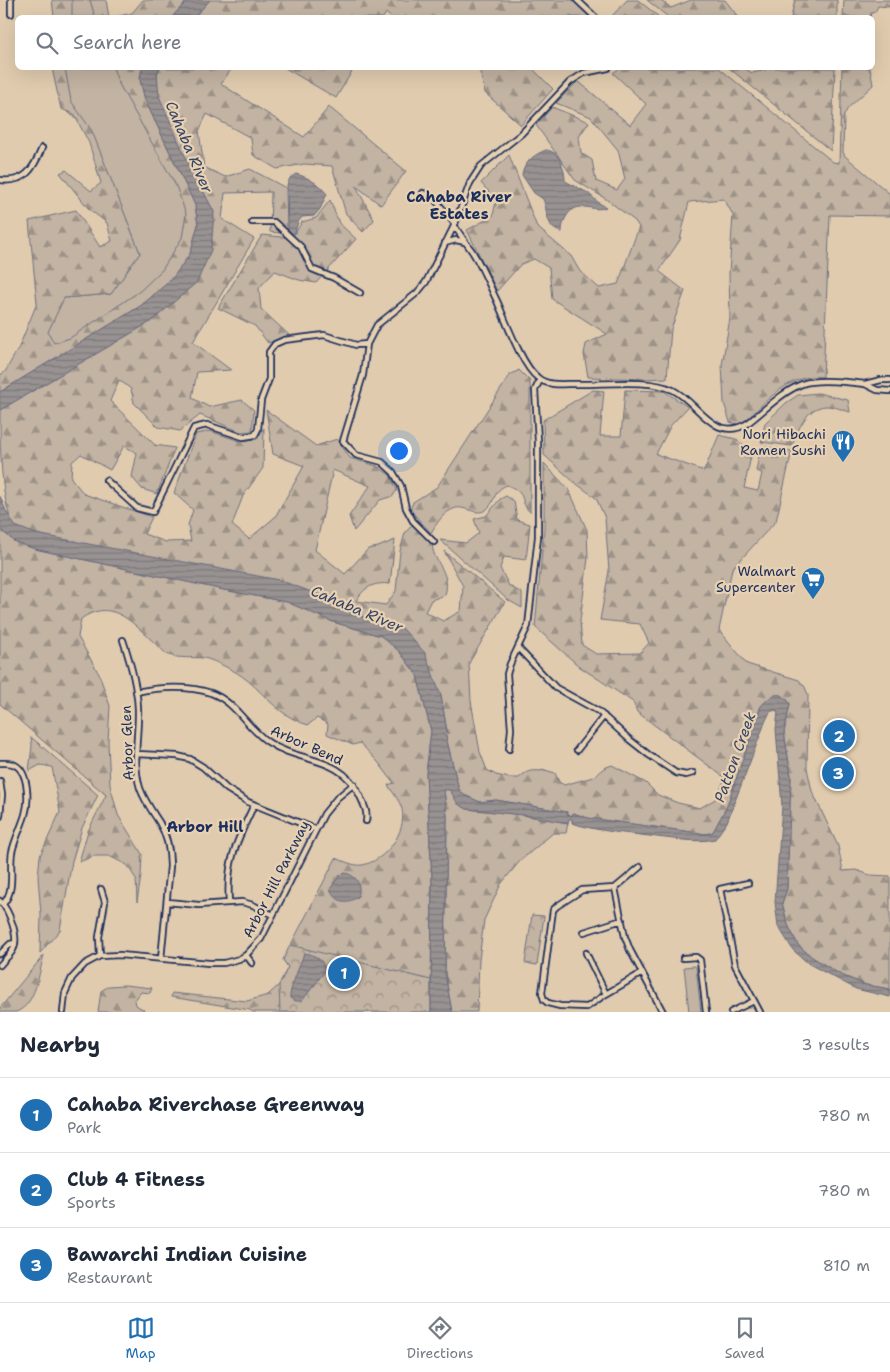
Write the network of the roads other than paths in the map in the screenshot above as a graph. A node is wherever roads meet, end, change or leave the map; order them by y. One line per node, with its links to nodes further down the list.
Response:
1 (11, 0): 3 (street)
2 (577, 0): 4 (street)
3 (11, 14)
4 (593, 15)
5 (598, 70): 10 (street)
6 (42, 148): 7 (street)
7 (0, 180)
8 (423, 193): 10 (street)
9 (252, 222): 13 (street)
10 (454, 225): 11 (street); 12 (street)
11 (445, 243): 12 (street); 14 (street)
12 (466, 243): 15 (street)
13 (360, 294)
14 (367, 344): 19 (street); 20 (street)
15 (540, 380): 17 (street); 22 (street)
16 (890, 380): 17 (street)
17 (865, 384): 18 (street)
18 (890, 390)
19 (106, 480)
20 (434, 542)
21 (123, 640): 23 (street, Arbor Glen)
22 (518, 648): 24 (street); 25 (street)
23 (136, 692): 27 (street, Arbor Glen); 31 (street, Arbor Bend)
24 (604, 716): 26 (street); 29 (street)
25 (509, 749)
26 (577, 750)
27 (137, 754): 32 (street); 41 (street, Arbor Glen)
28 (0, 763): 40 (street)
29 (693, 772)
30 (0, 781): 33 (street)
31 (354, 784): 34 (street, Arbor Bend); 35 (street, Arbor Hill Parkway)
32 (254, 805): 35 (street); 42 (street)
33 (0, 816)
34 (366, 821)
35 (315, 828): 43 (street, Arbor Hill Parkway)
36 (640, 867): 38 (street)
37 (748, 883): 57 (street)
38 (615, 888): 44 (street); 56 (street)
39 (101, 890): 50 (street)
40 (1, 902): 46 (street)
41 (167, 902): 42 (street); 52 (street, Arbor Glen)
42 (230, 902): 43 (street)
43 (273, 915): 49 (street, Arbor Hill Parkway)
44 (622, 920): 45 (street); 55 (street)
45 (584, 932)
46 (15, 943): 48 (street); 54 (street)
47 (586, 953): 56 (street)
48 (0, 954)
49 (246, 955): 52 (street, Arbor Hill Parkway); 53 (street)
50 (100, 956): 52 (street, Arbor Hill Parkway); 59 (street)
51 (683, 958): 61 (street)
52 (162, 959)
53 (252, 963)
54 (0, 965)
55 (642, 973): 56 (street); 58 (street)
56 (606, 994)
57 (754, 1001): 62 (street); 63 (street)
58 (659, 1009): 60 (street)
59 (63, 1012)
60 (663, 1012)
61 (706, 1012)
62 (731, 1012)
63 (760, 1012)

